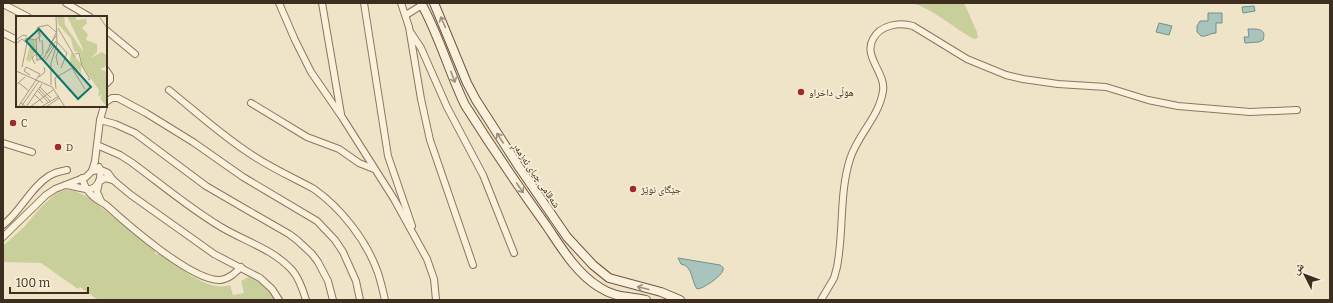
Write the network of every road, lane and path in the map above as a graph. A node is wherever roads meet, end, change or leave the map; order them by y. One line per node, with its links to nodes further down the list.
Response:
1 (66, 3): 11 (street)
2 (279, 3): 24 (street)
3 (322, 3): 24 (street)
4 (364, 3): 42 (street)
5 (434, 3): 53 (main road, شەقامی چیای ئەزمەڕ, one-way to 5)
6 (3, 4): 10 (street)
7 (403, 4): 9 (street)
8 (421, 4): 9 (street); 52 (main road, شەقامی چیای ئەزمەڕ, one-way to 52)
9 (406, 15): 13 (street)
10 (26, 16)
11 (88, 16)
12 (107, 31): 16 (street)
13 (410, 32): 43 (street); 44 (street)
14 (3, 33): 15 (street)
15 (16, 40)
16 (134, 54)
17 (107, 71): 18 (street)
18 (107, 82)
19 (169, 90): 50 (street)
20 (107, 101): 49 (street)
21 (251, 103): 32 (street)
22 (104, 107): 25 (street)
23 (1297, 110): 54 (street)
24 (342, 117): 32 (street)
25 (100, 120): 27 (street); 48 (street)
26 (3, 143): 28 (street)
27 (97, 145): 29 (street); 47 (street)
28 (32, 152)
29 (95, 158): 31 (street); 33 (street)
30 (67, 170): 40 (street)
31 (101, 170): 33 (street); 35 (street); 36 (street)
32 (375, 170): 42 (street)
33 (90, 172): 34 (street); 36 (street)
34 (82, 178): 37 (street); 38 (street)
35 (113, 180): 36 (street); 45 (street)
36 (99, 182): 38 (street); 39 (street)
37 (65, 185): 38 (street); 41 (street)
38 (86, 189): 39 (street)
39 (101, 202): 45 (street)
40 (3, 225)
41 (3, 237)
42 (416, 239): 51 (street)
43 (514, 254)
44 (473, 266)
45 (241, 267): 46 (street)
46 (279, 300)
47 (306, 300)
48 (333, 300)
49 (360, 300)
50 (385, 300)
51 (436, 300)
52 (646, 300)
53 (680, 300)
54 (820, 300)

